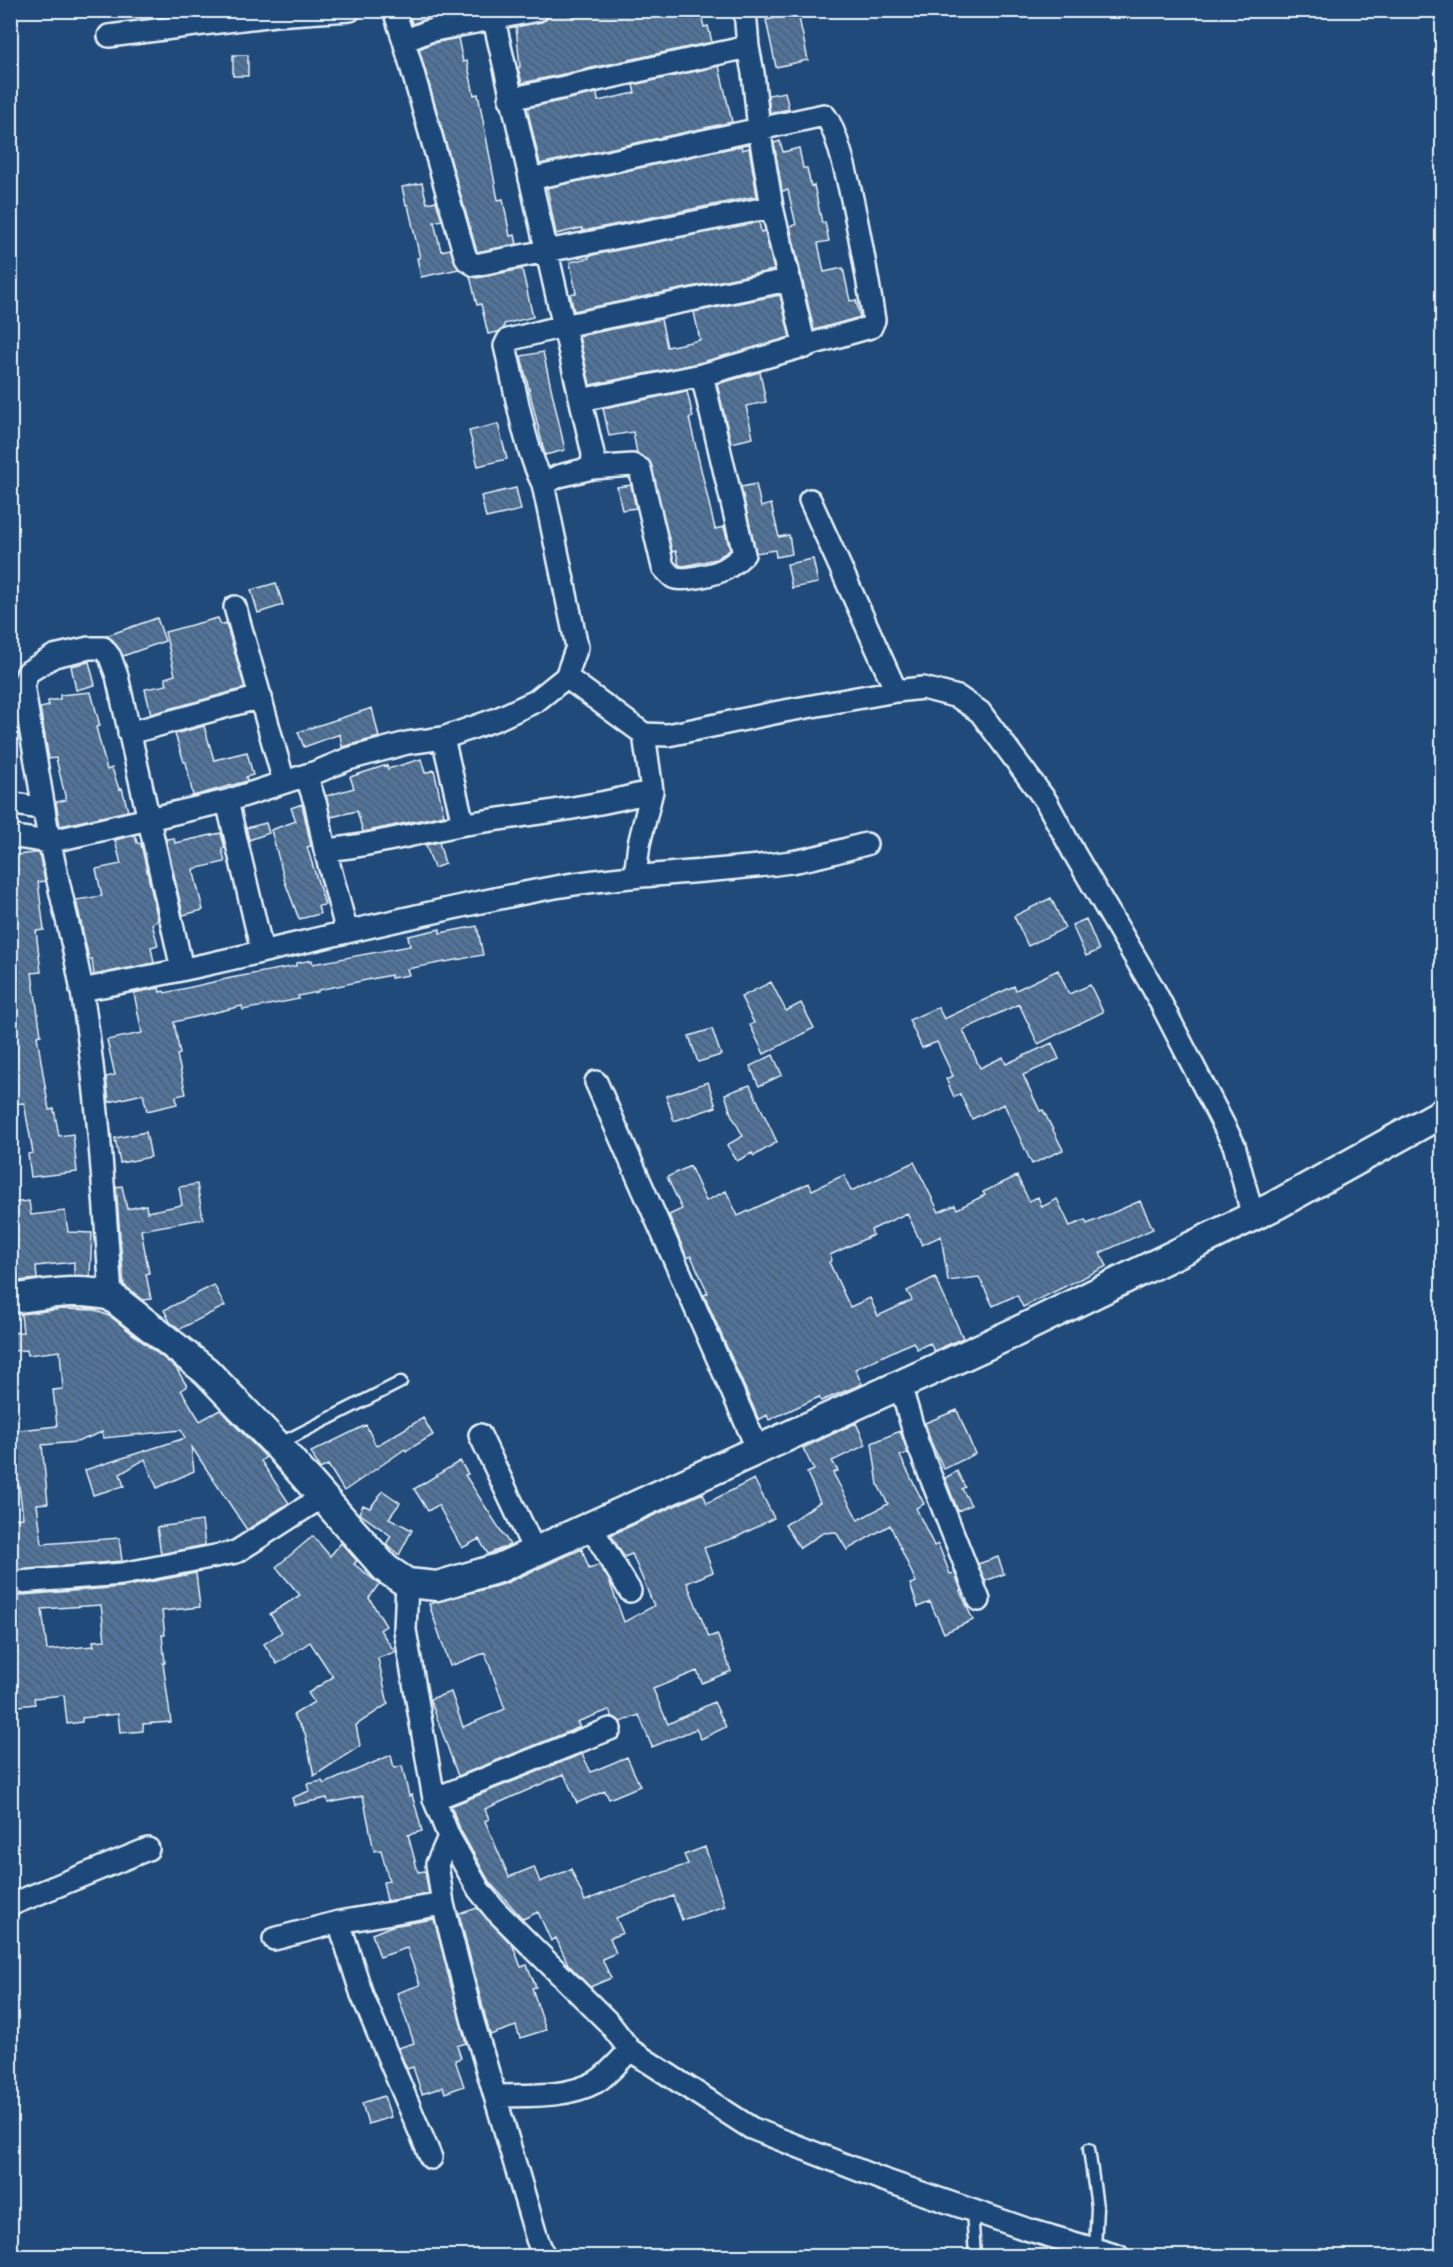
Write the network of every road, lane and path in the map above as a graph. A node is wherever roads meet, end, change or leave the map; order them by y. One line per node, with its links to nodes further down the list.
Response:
1 (350, 10): 5 (street)
2 (394, 10): 8 (street)
3 (538, 10): 6 (street)
4 (745, 10): 9 (street)
5 (232, 16): 7 (street)
6 (494, 20): 8 (street); 10 (street)
7 (109, 36)
8 (405, 41): 14 (street)
9 (748, 47): 10 (street); 11 (street)
10 (510, 99): 12 (street)
11 (759, 129): 12 (street); 13 (street); 17 (street)
12 (530, 179): 14 (street)
13 (772, 207): 14 (street); 15 (street)
14 (545, 251): 16 (street)
15 (788, 280): 16 (street); 17 (street)
16 (563, 326): 19 (street); 21 (street)
17 (805, 347): 18 (street)
18 (702, 375): 19 (street); 20 (street)
19 (581, 400): 20 (street)
20 (591, 468): 21 (street)
21 (543, 484): 24 (street)
22 (810, 500): 25 (street)
23 (235, 607): 26 (street)
24 (566, 677): 28 (street); 29 (street)
25 (896, 691): 28 (street); 49 (street)
26 (261, 697): 27 (street); 31 (street)
27 (129, 733): 35 (street); 36 (street)
28 (644, 734): 32 (street)
29 (443, 738): 30 (street); 37 (street)
30 (306, 775): 31 (street); 41 (street)
31 (284, 782): 33 (street)
32 (652, 791): 37 (street); 42 (street)
33 (227, 801): 36 (street); 44 (street)
34 (10, 803): 35 (street)
35 (44, 809): 39 (street)
36 (148, 820): 39 (street); 45 (street)
37 (463, 824): 41 (street)
38 (10, 836): 39 (street)
39 (48, 842): 46 (street)
40 (867, 844): 42 (street)
41 (325, 850): 43 (street)
42 (634, 876): 43 (street)
43 (347, 932): 44 (street)
44 (262, 951): 45 (street)
45 (182, 969): 46 (street)
46 (81, 990): 50 (street)
47 (596, 1082): 56 (street)
48 (1441, 1116): 49 (street)
49 (1252, 1217): 53 (street)
50 (111, 1296): 51 (street); 55 (street)
51 (10, 1299)
52 (401, 1382): 55 (lane)
53 (900, 1385): 56 (street); 63 (street)
54 (480, 1435): 59 (street)
55 (277, 1445): 57 (street)
56 (758, 1450): 58 (street)
57 (322, 1497): 60 (street); 61 (street)
58 (591, 1527): 59 (street); 62 (street)
59 (535, 1552): 60 (street)
60 (407, 1583): 65 (street)
61 (10, 1586)
62 (630, 1591)
63 (979, 1600)
64 (610, 1729): 65 (street)
65 (434, 1799): 66 (street)
66 (449, 1838): 68 (street); 72 (street)
67 (148, 1849): 69 (street)
68 (443, 1904): 70 (street); 73 (street)
69 (10, 1905)
70 (339, 1922): 71 (street); 75 (street)
71 (274, 1939)
72 (630, 2050): 73 (street); 76 (street)
73 (496, 2096): 78 (street)
74 (1089, 2149): 77 (lane)
75 (431, 2158)
76 (972, 2210): 77 (street); 79 (lane)
77 (1095, 2250): 80 (street)
78 (544, 2256)
79 (975, 2256)
80 (1118, 2256)

